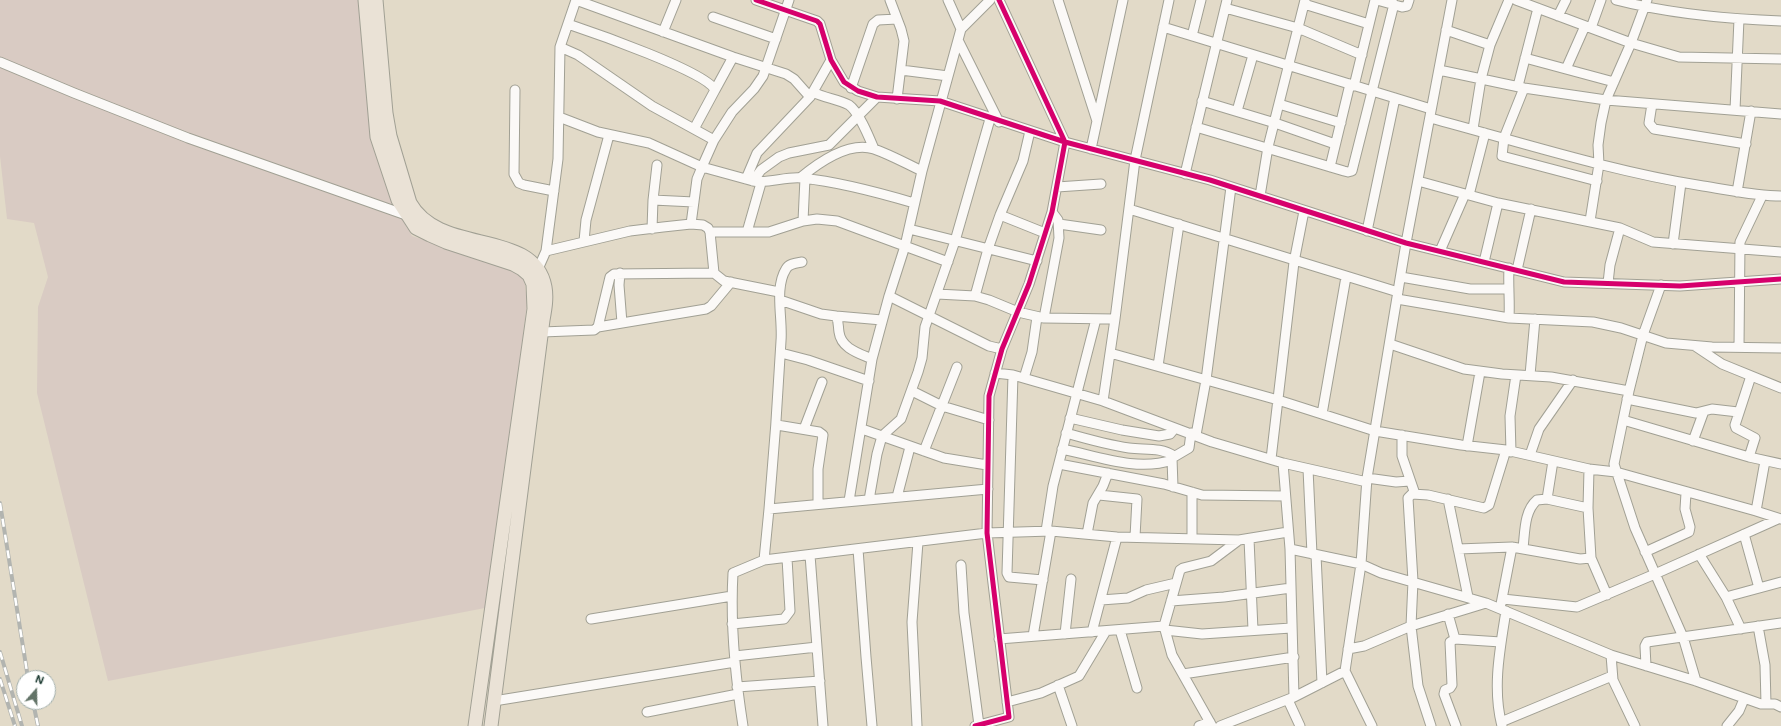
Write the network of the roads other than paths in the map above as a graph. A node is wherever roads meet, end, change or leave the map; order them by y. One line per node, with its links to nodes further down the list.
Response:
1 (365, 0): 135 (highway)
2 (376, 0): 167 (highway)
3 (576, 0): 34 (street); 41 (street)
4 (756, 0): 28 (street)
5 (789, 0): 28 (street)
6 (890, 0): 31 (street)
7 (948, 0): 37 (street)
8 (990, 0): 37 (street)
9 (999, 0): 100 (street)
10 (1058, 0): 89 (street)
11 (1123, 0): 89 (street)
12 (1169, 0): 38 (street)
13 (1201, 0): 42 (street)
14 (1376, 0): 25 (street); 35 (street)
15 (1409, 0): 25 (street)
16 (1452, 0): 40 (street)
17 (1508, 0): 47 (street)
18 (1516, 0): 27 (street)
19 (1566, 0): 29 (street)
20 (1601, 0): 36 (street)
21 (1616, 0): 26 (street)
22 (672, 1): 41 (street)
23 (1304, 2): 35 (street); 39 (street)
24 (1226, 4): 39 (street); 45 (street)
25 (1394, 4): 70 (street)
26 (1646, 4): 32 (street); 46 (street)
27 (1538, 8): 29 (street); 52 (street)
28 (785, 11): 43 (street); 55 (street)
29 (1558, 16): 36 (street)
30 (713, 17): 43 (street)
31 (897, 19): 60 (street); 67 (street)
32 (1739, 20): 33 (street); 53 (street)
33 (1781, 21)
34 (568, 24): 48 (street); 69 (street)
35 (1369, 24): 50 (street)
36 (1588, 27): 46 (street); 59 (street)
37 (961, 28): 44 (street)
38 (1164, 28): 42 (street); 106 (street)
39 (1298, 28): 50 (street); 57 (street)
40 (1446, 30): 47 (street); 61 (street)
41 (664, 32): 51 (street)
42 (1192, 36): 45 (street)
43 (776, 39): 58 (street)
44 (958, 40): 62 (street); 88 (street)
45 (1216, 44): 49 (street); 77 (street)
46 (1631, 44): 53 (street); 64 (street)
47 (1490, 45): 63 (street)
48 (560, 47): 85 (street); 93 (street)
49 (1253, 55): 57 (street); 81 (street)
50 (1362, 55): 65 (street)
51 (733, 57): 58 (street); 69 (street)
52 (1525, 58): 59 (street); 66 (street)
53 (1738, 58): 54 (street); 80 (street)
54 (1781, 59)
55 (832, 60): 67 (street); 71 (street)
56 (0, 62): 135 (street)
57 (1288, 66): 65 (street); 78 (street)
58 (767, 67): 71 (street); 99 (street)
59 (1566, 69): 64 (street)
60 (901, 70): 62 (street); 74 (street)
61 (1438, 70): 63 (street); 83 (street)
62 (948, 76): 76 (street)
63 (1481, 79): 66 (street); 94 (street)
64 (1614, 82): 75 (street)
65 (1352, 85): 70 (street); 91 (street)
66 (1521, 87): 75 (street); 98 (street)
67 (851, 88): 72 (street)
68 (515, 90): 121 (street)
69 (715, 90): 93 (street)
70 (1373, 91): 73 (street); 109 (street)
71 (812, 94): 86 (street); 114 (street)
72 (877, 97): 74 (street); 86 (street)
73 (1395, 98): 83 (street); 146 (street)
74 (897, 99): 76 (street)
75 (1606, 100): 79 (street); 107 (street)
76 (940, 101): 87 (street); 111 (street)
77 (1202, 101): 81 (street); 92 (street)
78 (1279, 104): 90 (street); 91 (street)
79 (1652, 104): 80 (street); 102 (street)
80 (1735, 110): 82 (street)
81 (1236, 111): 90 (street)
82 (1751, 111): 84 (street); 102 (street)
83 (1430, 114): 94 (street); 116 (street)
84 (1781, 114)
85 (559, 116): 97 (street); 121 (street)
86 (857, 117): 104 (street); 114 (street)
87 (990, 119): 88 (street); 151 (street)
88 (1000, 122): 95 (street)
89 (1097, 122): 105 (street)
90 (1275, 122): 101 (street); 103 (street)
91 (1341, 123): 101 (street)
92 (1196, 127): 103 (street); 112 (street)
93 (694, 129): 99 (street)
94 (1473, 130): 96 (street)
95 (1030, 131): 100 (street); 136 (street)
96 (1485, 133): 98 (street); 123 (street)
97 (609, 135): 110 (street); 152 (street)
98 (1504, 138): 107 (street); 115 (street)
99 (714, 140): 110 (street)
100 (1065, 142): 105 (street); 119 (street)
101 (1336, 144): 109 (street)
102 (1746, 144): 122 (street)
103 (1268, 147): 109 (street); 124 (street)
104 (874, 149): 111 (street); 113 (street)
105 (1091, 149): 106 (street)
106 (1134, 160): 112 (street); 131 (street)
107 (1599, 164): 115 (street); 117 (street)
108 (657, 165): 127 (street)
109 (1330, 167)
110 (702, 168): 114 (street); 128 (street)
111 (922, 171): 129 (street)
112 (1184, 174): 120 (street)
113 (802, 178): 114 (street); 129 (street); 137 (street)
114 (753, 181): 148 (street)
115 (1597, 181): 138 (street)
116 (1418, 182): 123 (street); 153 (street)
117 (1681, 182): 122 (street); 154 (street)
118 (1101, 184): 119 (street)
119 (1056, 187): 134 (street)
120 (1231, 187): 124 (street); 150 (street)
121 (554, 190): 158 (street)
122 (1737, 192): 125 (street)
123 (1467, 195): 130 (street); 159 (street)
124 (1260, 196): 133 (street)
125 (1762, 196): 126 (street); 157 (street)
126 (1781, 196)
127 (653, 200): 128 (street); 143 (street)
128 (694, 202): 139 (street)
129 (914, 203): 144 (street)
130 (1498, 203): 132 (street); 165 (street)
131 (1129, 209): 141 (street); 189 (street)
132 (1531, 209): 138 (street); 166 (street)
133 (1304, 211): 146 (street); 164 (street)
134 (1052, 212): 140 (street); 149 (street)
135 (406, 214): 167 (highway)
136 (1000, 215): 149 (street); 156 (street)
137 (803, 221): 148 (street); 155 (street)
138 (1590, 221): 142 (street)
139 (691, 224): 143 (street); 147 (street)
140 (1059, 224): 145 (street); 186 (street)
141 (1179, 224): 150 (street); 204 (street)
142 (1620, 228): 154 (street); 175 (street)
143 (652, 229): 152 (street)
144 (909, 229): 151 (street); 155 (street)
145 (1101, 230)
146 (1367, 231): 153 (street)
147 (710, 232): 148 (street); 168 (street)
148 (747, 232)
149 (1045, 233): 161 (street)
150 (1224, 238): 164 (street); 213 (street)
151 (955, 240): 156 (street); 163 (street)
152 (584, 241): 158 (street)
153 (1406, 243): 159 (street); 171 (street)
154 (1673, 244): 157 (street)
155 (905, 246): 163 (street); 180 (street)
156 (988, 249): 161 (street); 181 (street)
157 (1739, 249): 160 (street); 174 (street)
158 (546, 251): 167 (street)
159 (1440, 251): 165 (street)
160 (1781, 252)
161 (1037, 261): 183 (street)
162 (802, 262): 179 (street)
163 (948, 262): 178 (street)
164 (1294, 262): 170 (street); 221 (street)
165 (1484, 262): 166 (street)
166 (1513, 269): 175 (street); 177 (street)
167 (534, 272): 194 (highway); 365 (highway)
168 (714, 273): 169 (street); 173 (street)
169 (620, 274): 192 (street); 193 (street)
170 (1346, 277): 182 (street); 226 (street)
171 (1401, 277): 177 (street); 182 (street)
172 (1781, 279): 174 (street)
173 (731, 282): 179 (street); 192 (street)
174 (1740, 282): 176 (street); 198 (street)
175 (1608, 284): 176 (street)
176 (1661, 285): 195 (street)
177 (1509, 289): 187 (street)
178 (937, 294): 181 (street); 185 (street)
179 (780, 296): 184 (street); 201 (street)
180 (889, 296): 185 (street); 191 (street)
181 (975, 296): 183 (street)
182 (1398, 296): 187 (street); 196 (street)
183 (1018, 312): 186 (street); 200 (street)
184 (836, 316): 191 (street); 203 (street)
185 (930, 316): 200 (street); 218 (street)
186 (1040, 317): 188 (street); 212 (street)
187 (1509, 318): 190 (street)
188 (1096, 319): 189 (street); 219 (street)
189 (1116, 319): 202 (street)
190 (1535, 319): 195 (street); 210 (street)
191 (882, 320): 203 (street)
192 (622, 322): 193 (street)
193 (598, 327): 194 (street)
194 (542, 332): 358 (highway)
195 (1643, 335): 197 (street); 220 (street)
196 (1390, 344): 206 (street); 234 (street)
197 (1694, 346): 198 (street); 211 (street)
198 (1739, 347): 199 (street)
199 (1781, 348)
200 (1002, 350): 207 (street)
201 (781, 353): 215 (street); 230 (street)
202 (1110, 353): 204 (street); 222 (street)
203 (872, 359): 215 (street)
204 (1158, 366): 213 (street)
205 (957, 367): 223 (street)
206 (1480, 372): 209 (street); 240 (street)
207 (994, 373): 208 (street); 228 (street)
208 (1013, 375): 212 (street); 280 (street)
209 (1516, 375): 210 (street); 244 (street)
210 (1530, 375): 214 (street)
211 (1751, 376): 217 (street); 225 (street)
212 (1024, 378): 219 (street)
213 (1206, 380): 221 (street); 236 (street)
214 (1573, 380): 220 (street); 245 (street)
215 (869, 381): 233 (street)
216 (822, 382): 232 (street)
217 (1781, 388)
218 (912, 391): 223 (street); 238 (street)
219 (1077, 394): 222 (street); 227 (street)
220 (1628, 395): 224 (street); 229 (street)
221 (1278, 400): 226 (street); 248 (street)
222 (1103, 401): 231 (street)
223 (942, 406): 228 (street); 243 (street)
224 (1704, 411): 225 (street); 239 (street)
225 (1738, 412): 246 (street)
226 (1322, 414): 234 (street)
227 (1070, 418): 231 (street); 235 (street)
228 (989, 420): 254 (street)
229 (1623, 420): 239 (street); 257 (street)
230 (777, 425): 232 (street); 275 (street)
231 (1175, 428): 236 (street)
232 (804, 429): 273 (street)
233 (862, 429): 238 (street); 272 (street)
234 (1375, 431): 237 (street); 259 (street)
235 (1066, 433): 242 (street); 247 (street)
236 (1194, 434): 247 (street); 248 (street)
237 (1402, 435): 240 (street); 260 (street)
238 (882, 436): 241 (street); 271 (street)
239 (1693, 442): 246 (street)
240 (1467, 446): 244 (street)
241 (910, 447): 243 (street); 268 (street)
242 (1062, 449): 247 (street); 252 (street)
243 (924, 451): 254 (street)
244 (1508, 451): 245 (street); 269 (street)
245 (1530, 455): 249 (street)
246 (1749, 457): 250 (street)
247 (1173, 458): 261 (street)
248 (1271, 459): 251 (street)
249 (1553, 461): 256 (street); 270 (street)
250 (1765, 461): 253 (street); 276 (street)
251 (1283, 463): 255 (street); 267 (street)
252 (1059, 464): 258 (street); 278 (street)
253 (1781, 464)
254 (987, 465): 262 (street)
255 (1308, 469): 259 (street); 296 (street)
256 (1590, 469): 257 (street); 274 (street)
257 (1616, 472): 264 (street); 295 (street)
258 (1108, 473): 261 (street); 266 (street)
259 (1367, 480): 260 (street); 302 (street)
260 (1410, 481): 265 (street)
261 (1173, 487): 263 (street)
262 (988, 489): 268 (street); 281 (street)
263 (1192, 492): 267 (street); 286 (street)
264 (1686, 492): 276 (street); 295 (street)
265 (1415, 494): 269 (street); 307 (street)
266 (1098, 495): 282 (street); 285 (street)
267 (1286, 496): 279 (street)
268 (897, 497): 271 (street)
269 (1448, 499): 294 (street)
270 (1547, 499): 274 (street); 291 (street)
271 (869, 500): 272 (street)
272 (849, 501): 273 (street)
273 (818, 504): 275 (street)
274 (1588, 508): 300 (street)
275 (769, 509): 301 (street)
276 (1756, 511): 277 (street)
277 (1779, 519): 283 (street)
278 (1049, 531): 280 (street); 282 (street); 306 (street)
279 (1288, 532): 287 (street); 293 (street)
280 (1009, 533): 281 (street); 306 (street)
281 (987, 534): 289 (street); 338 (street)
282 (1087, 534): 284 (street)
283 (1744, 534): 297 (street); 311 (street)
284 (1117, 537): 285 (street); 318 (street)
285 (1135, 537): 286 (street)
286 (1192, 539): 288 (street)
287 (1249, 539): 288 (street); 312 (street)
288 (1239, 540): 309 (street)
289 (918, 542): 292 (street); 370 (street)
290 (1512, 546): 291 (street); 294 (street); 317 (street)
291 (1523, 548): 300 (street)
292 (858, 549): 298 (street); 369 (street)
293 (1290, 549): 296 (street); 310 (street)
294 (1458, 549): 315 (street)
295 (1645, 552): 304 (street)
296 (1314, 554): 302 (street); 352 (street)
297 (1699, 554): 304 (street); 316 (street)
298 (810, 555): 299 (street); 341 (street)
299 (787, 558): 301 (street); 325 (street)
300 (1591, 558): 313 (street)
301 (764, 560): 314 (street)
302 (1361, 564): 307 (street); 342 (street)
303 (961, 565): 371 (street)
304 (1655, 574): 313 (street); 337 (street)
305 (1071, 579): 335 (street)
306 (1043, 580): 336 (street)
307 (1413, 581): 315 (street); 326 (street)
308 (1781, 582): 311 (street)
309 (1176, 583): 318 (street); 319 (street)
310 (1291, 588): 312 (street); 329 (street)
311 (1759, 588): 316 (street)
312 (1251, 594): 319 (street); 332 (street)
313 (1607, 595): 317 (street)
314 (732, 596): 323 (street); 325 (street)
315 (1468, 597): 320 (street)
316 (1726, 597): 330 (street)
317 (1502, 599): 321 (street)
318 (1101, 600): 334 (street)
319 (1171, 601): 328 (street)
320 (1486, 603): 321 (street); 322 (street)
321 (1503, 610): 340 (street); 343 (street)
322 (1448, 614): 326 (street); 339 (street)
323 (591, 619)
324 (1781, 623): 327 (street)
325 (732, 624): 345 (street)
326 (1411, 626): 342 (street); 377 (street)
327 (1758, 626): 330 (street); 360 (street)
328 (1165, 628): 331 (street); 332 (street); 348 (street)
329 (1291, 628): 332 (street); 344 (street)
330 (1741, 629): 337 (street)
331 (1120, 630): 333 (street); 354 (street)
332 (1253, 630)
333 (1106, 631): 334 (street); 353 (street)
334 (1092, 632): 335 (street)
335 (1065, 634): 336 (street)
336 (1034, 636): 338 (street)
337 (1683, 637): 346 (street); 351 (street)
338 (999, 639): 359 (street)
339 (1455, 639): 340 (street); 378 (street)
340 (1501, 642): 364 (street)
341 (817, 647): 345 (street); 350 (street)
342 (1348, 650): 347 (street)
343 (1611, 655): 346 (street); 349 (street)
344 (1294, 656): 348 (street); 356 (street)
345 (735, 659): 355 (street); 358 (street)
346 (1646, 666): 351 (street)
347 (1346, 670): 352 (street); 376 (street)
348 (1183, 674): 363 (street)
349 (1612, 676): 364 (street); 379 (street)
350 (820, 681): 355 (street); 368 (street)
351 (1696, 681): 357 (street)
352 (1322, 683): 356 (street)
353 (1058, 685): 359 (street); 372 (street)
354 (1137, 688)
355 (737, 690): 361 (street); 367 (street)
356 (1291, 699): 374 (street); 375 (street)
357 (1744, 699): 360 (street); 380 (street)
358 (494, 701): 366 (highway)
359 (1007, 702): 362 (street)
360 (1776, 704)
361 (647, 712)
362 (1002, 723): 371 (street)
363 (1211, 724): 373 (street)
364 (1501, 724)
365 (475, 726)
366 (491, 726)
367 (743, 726)
368 (823, 726)
369 (872, 726)
370 (917, 726)
371 (977, 726)
372 (1072, 726)
373 (1199, 726)
374 (1220, 726)
375 (1300, 726)
376 (1372, 726)
377 (1431, 726)
378 (1456, 726)
379 (1635, 726)
380 (1727, 726)

